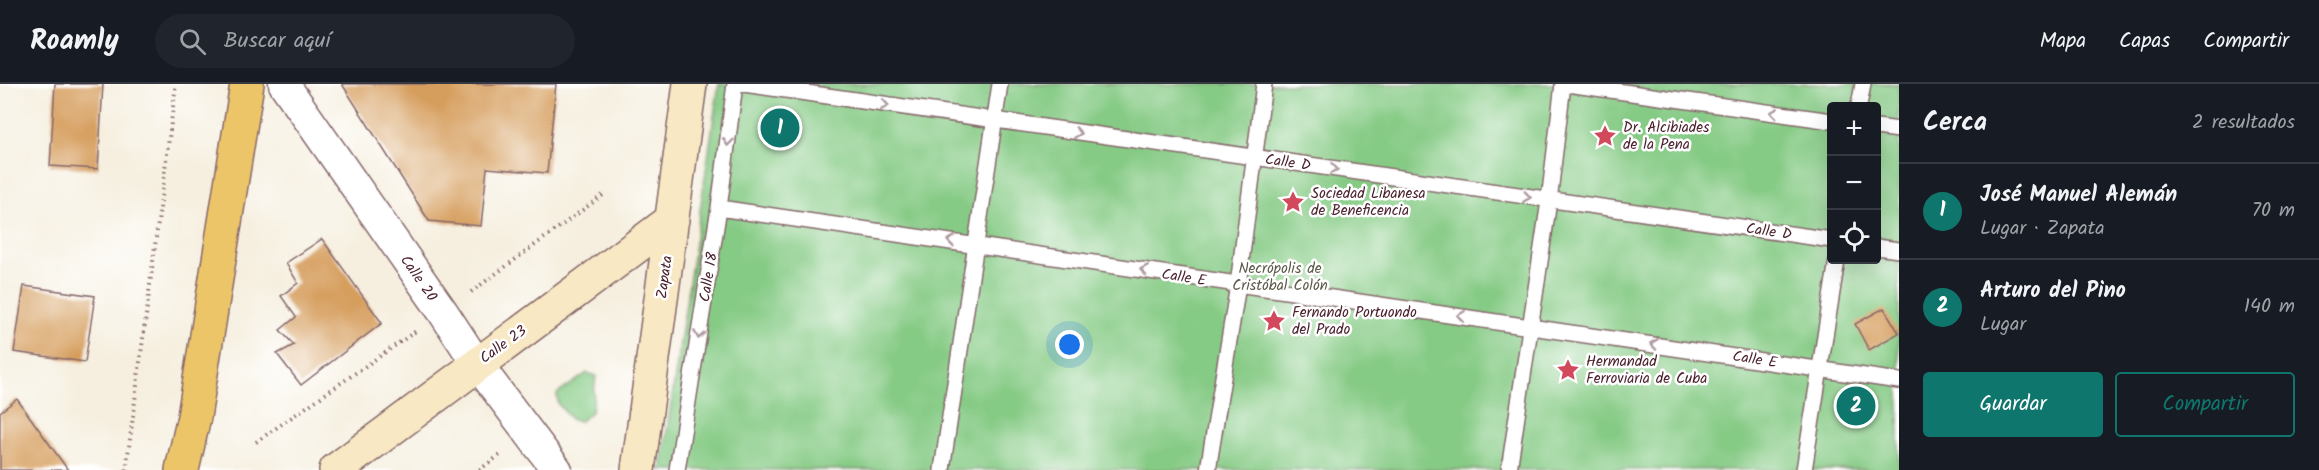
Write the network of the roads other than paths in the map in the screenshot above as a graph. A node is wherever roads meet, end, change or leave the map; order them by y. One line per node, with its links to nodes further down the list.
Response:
1 (247, 84): 29 (main road)
2 (284, 84): 26 (street, Calle 20)
3 (690, 84): 18 (main road, Zapata)
4 (735, 84): 17 (lane, Calle 18, one-way to 17)
5 (744, 84): 12 (lane, Calle D, one-way to 12)
6 (1000, 84): 12 (lane)
7 (1264, 84): 15 (lane)
8 (1565, 84): 11 (lane, one-way to 8); 16 (lane)
9 (1863, 84): 10 (lane)
10 (1860, 102)
11 (1827, 120)
12 (994, 121): 15 (lane, Calle D, one-way to 15); 20 (lane)
13 (1881, 128): 14 (lane)
14 (1899, 130)
15 (1256, 157): 16 (lane, Calle D, one-way to 16); 24 (lane)
16 (1549, 201): 19 (lane, Calle D); 25 (lane)
17 (719, 208): 20 (lane, Calle E, one-way to 17); 33 (lane, Calle 18, one-way to 33)
18 (672, 220): 26 (main road, Calle 23); 32 (main road, Zapata)
19 (1827, 239)
20 (976, 245): 24 (lane, Calle E, one-way to 20); 34 (lane)
21 (1881, 248): 22 (lane)
22 (1899, 250)
23 (1836, 264): 27 (lane)
24 (1238, 285): 25 (lane, Calle E, one-way to 24); 35 (lane)
25 (1531, 325): 27 (lane, Calle E, one-way to 25); 36 (lane)
26 (477, 364): 30 (main road, Calle 23); 31 (street, Calle 20)
27 (1819, 368): 28 (lane, Calle E); 37 (lane)
28 (1899, 381)
29 (182, 470)
30 (336, 470)
31 (557, 470)
32 (638, 470)
33 (677, 470)
34 (942, 470)
35 (1208, 470)
36 (1509, 470)
37 (1804, 470)

